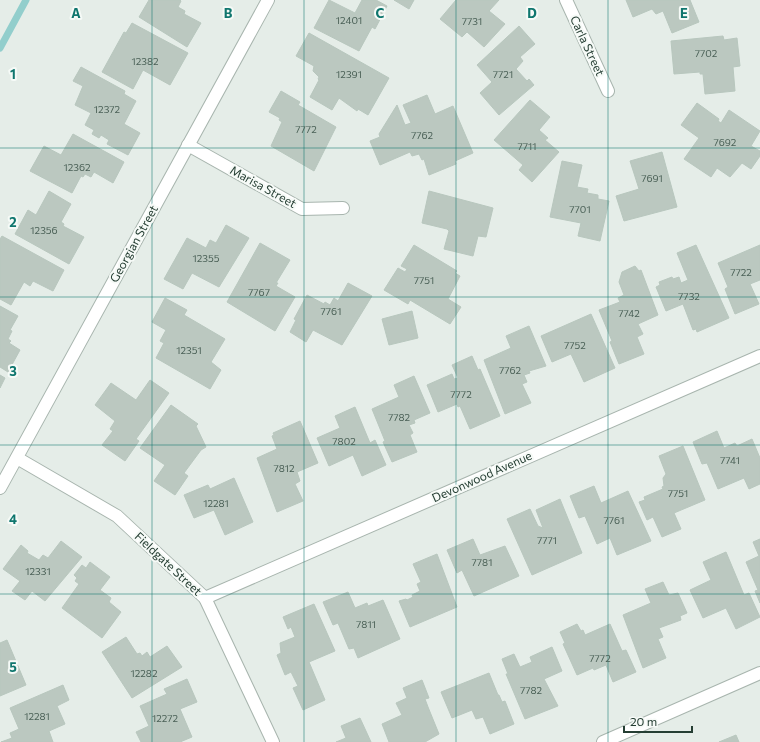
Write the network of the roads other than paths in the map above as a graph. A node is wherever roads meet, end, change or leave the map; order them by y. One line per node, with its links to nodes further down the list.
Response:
1 (268, 0): 4 (street, Georgian Street)
2 (566, 0): 3 (street, Carla Street)
3 (608, 91)
4 (188, 145): 5 (street, Marisa Street); 7 (street, Georgian Street)
5 (343, 208)
6 (760, 356): 9 (street, Devonwood Avenue)
7 (17, 458): 8 (street, Georgian Street); 9 (street, Fieldgate Street)
8 (0, 488)
9 (205, 598): 11 (street, Fieldgate Street)
10 (760, 673): 12 (street)
11 (272, 742)
12 (603, 742)

